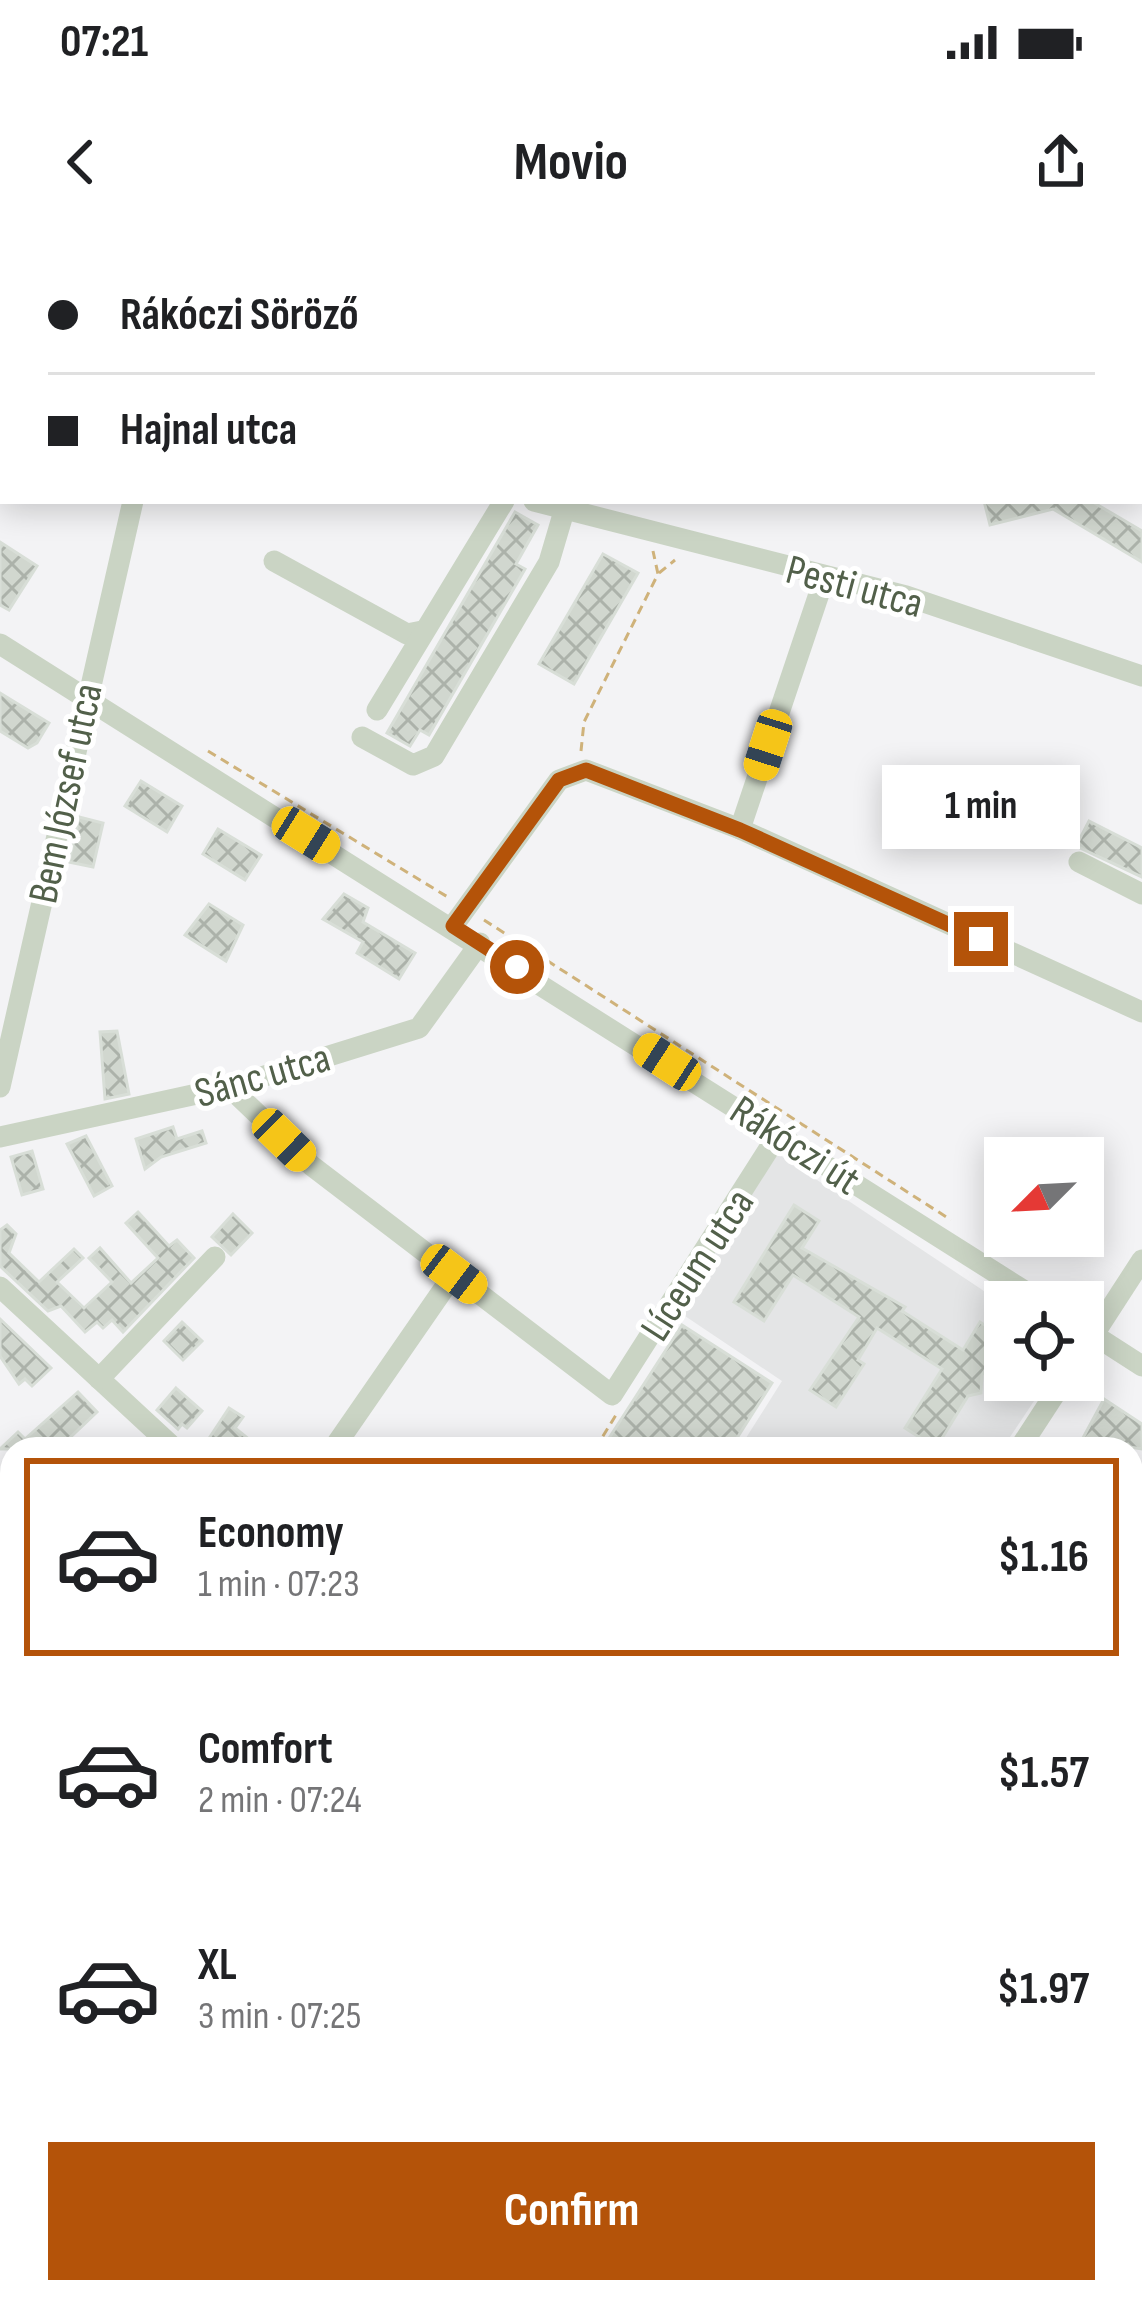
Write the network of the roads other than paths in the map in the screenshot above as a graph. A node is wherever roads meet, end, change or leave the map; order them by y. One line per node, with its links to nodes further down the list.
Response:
1 (132, 504): 9 (street, Bem József utca)
2 (502, 504): 6 (street)
3 (565, 506): 5 (street, Pesti utca); 11 (street)
4 (274, 561): 6 (street)
5 (824, 576): 8 (street, Pesti utca); 12 (street)
6 (422, 631): 10 (street)
7 (0, 644): 9 (street, Rákóczi út)
8 (1142, 676)
9 (84, 698): 15 (street, Rákóczi út); 18 (street, Bem József utca)
10 (377, 710)
11 (362, 737)
12 (740, 830): 15 (street); 17 (street)
13 (1079, 862): 14 (street)
14 (1142, 894)
15 (460, 917): 16 (street, Rákóczi út)
16 (480, 943): 19 (street, Sánc utca); 20 (street, Rákóczi út)
17 (1142, 1012)
18 (0, 1087)
19 (229, 1087): 21 (street, Sánc utca); 24 (street)
20 (779, 1133): 24 (street, Líceum utca); 25 (street, Rákóczi út)
21 (0, 1137)
22 (215, 1257): 30 (street)
23 (1142, 1260): 27 (street)
24 (454, 1274): 33 (street)
25 (1009, 1281)
26 (0, 1287): 30 (street)
27 (1104, 1313)
28 (1104, 1347): 29 (street)
29 (1142, 1366)
30 (98, 1379): 32 (street)
31 (1050, 1401): 34 (street)
32 (162, 1437)
33 (341, 1437)
34 (1027, 1437)

